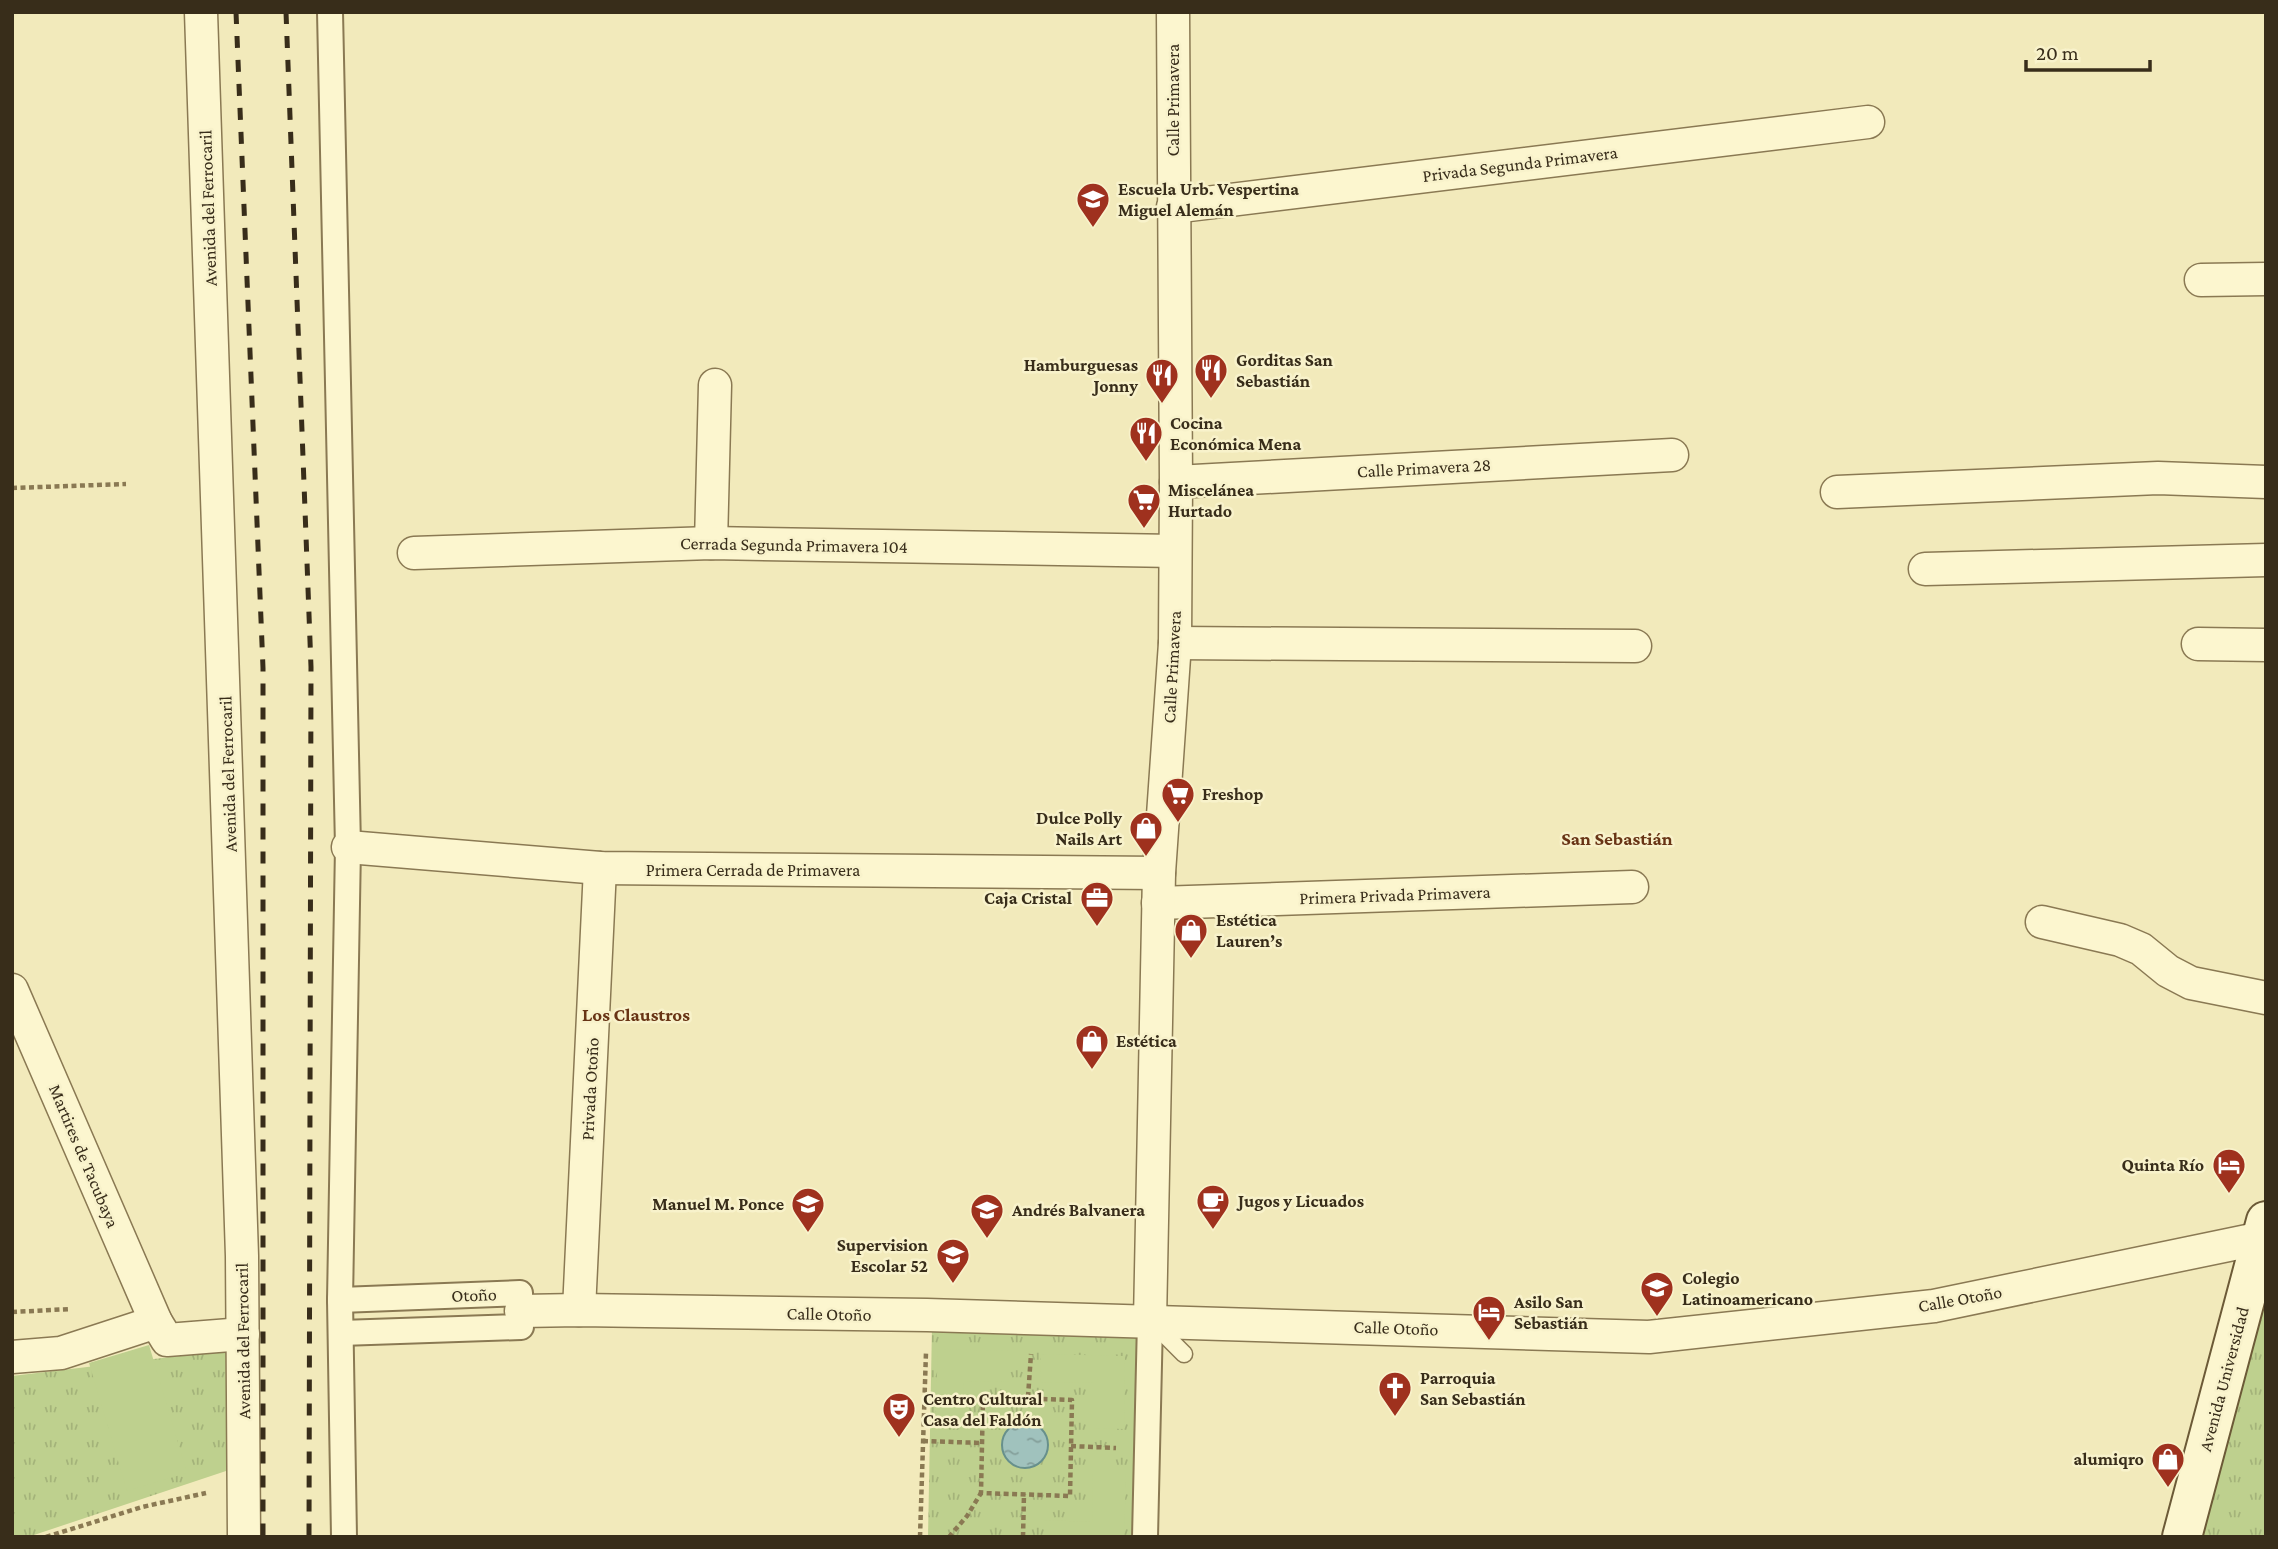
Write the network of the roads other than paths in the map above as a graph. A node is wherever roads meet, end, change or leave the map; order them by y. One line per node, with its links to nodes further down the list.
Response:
1 (201, 12): 35 (street, Avenida del Ferrocaril)
2 (330, 12): 22 (street)
3 (1173, 12): 5 (street, Calle Primavera)
4 (1868, 122): 5 (street, Privada Segunda Primavera)
5 (1173, 207): 10 (street, Calle Primavera)
6 (2266, 279): 7 (street)
7 (2201, 280)
8 (715, 385): 13 (street)
9 (1672, 456): 10 (street, Calle Primavera 28)
10 (1176, 482): 14 (street, Calle Primavera)
11 (2266, 482): 12 (street)
12 (1837, 492)
13 (711, 543): 14 (street, Cerrada Segunda Primavera 104); 15 (street, Cerrada Segunda Primavera 104)
14 (1175, 551): 18 (street, Calle Primavera)
15 (414, 553)
16 (2266, 560): 17 (street)
17 (1925, 569)
18 (1175, 643): 21 (street); 25 (street, Calle Primavera)
19 (2198, 643): 20 (street)
20 (2266, 645)
21 (1635, 646)
22 (348, 847): 23 (street, Primera Cerrada de Primavera); 30 (street)
23 (600, 868): 25 (street, Primera Cerrada de Primavera); 31 (street, Privada Otoño)
24 (1632, 887): 25 (street, Primera Privada Primavera)
25 (1158, 888): 33 (street, Calle Primavera)
26 (2042, 922): 28 (street)
27 (12, 989): 34 (street, Martires de Tacubaya)
28 (2266, 998)
29 (2264, 1230): 33 (street, Calle Otoño); 42 (main road, Avenida Universidad)
30 (340, 1300): 32 (street, Otoño); 36 (street)
31 (579, 1310): 32 (street, Calle Otoño); 33 (street, Calle Otoño)
32 (521, 1311): 36 (street, Otoño)
33 (1150, 1321): 37 (lane); 41 (street)
34 (156, 1322): 35 (street); 38 (street)
35 (243, 1334): 39 (street, Avenida del Ferrocaril)
36 (341, 1334): 40 (street)
37 (1184, 1354)
38 (12, 1357)
39 (244, 1537)
40 (344, 1537)
41 (1145, 1537)
42 (2182, 1537)

